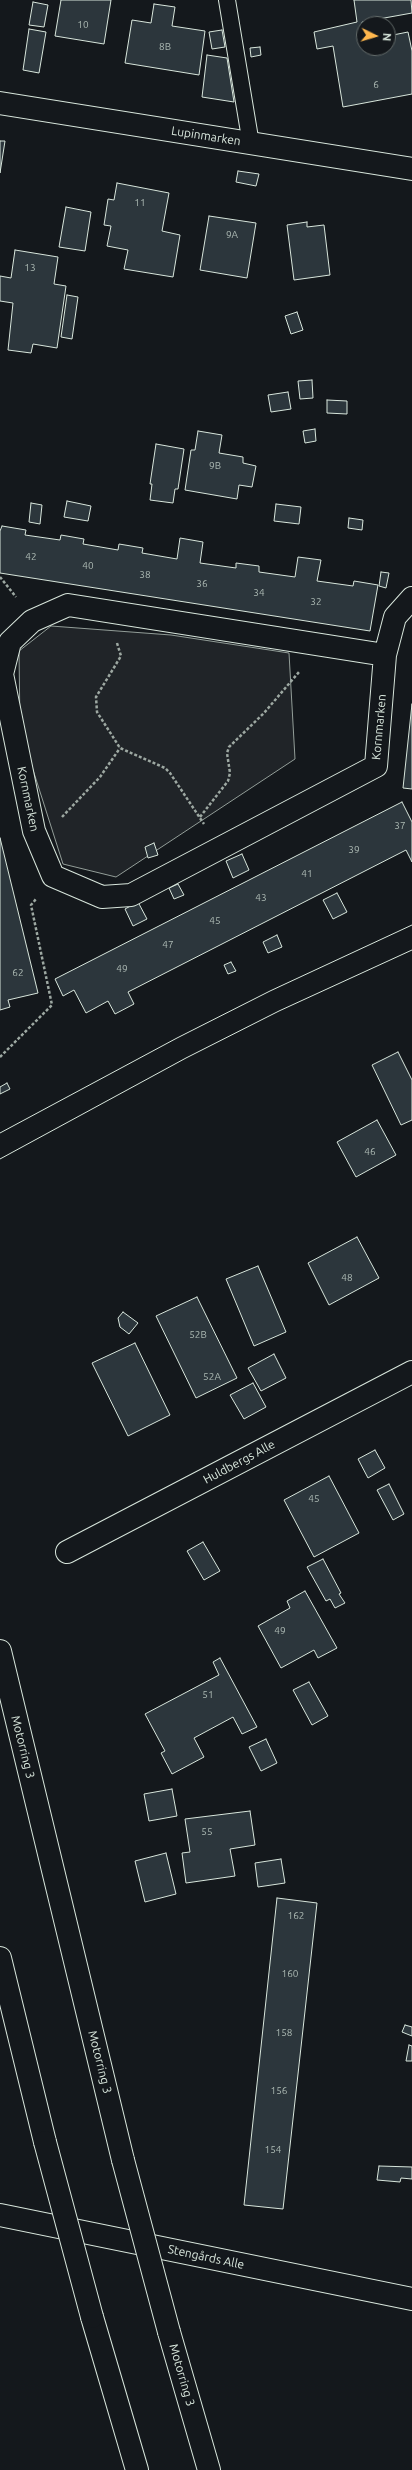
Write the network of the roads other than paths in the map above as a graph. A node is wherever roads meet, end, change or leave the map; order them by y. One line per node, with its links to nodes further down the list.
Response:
1 (227, 0): 3 (lane)
2 (0, 103): 3 (main road, Lupinmarken)
3 (251, 144): 4 (main road, Lupinmarken)
4 (412, 169)
5 (412, 598): 6 (main road, Kornmarken)
6 (385, 655): 6 (main road, Kornmarken)
7 (412, 1372): 8 (main road, Huldbergs Alle)
8 (67, 1552)
9 (0, 1651): 14 (main road, Motorring 3, bridge)
10 (0, 1958): 13 (main road, bridge)
11 (0, 2214): 12 (main road, Stengårds Alle)
12 (412, 2299)
13 (137, 2470)
14 (209, 2470)

